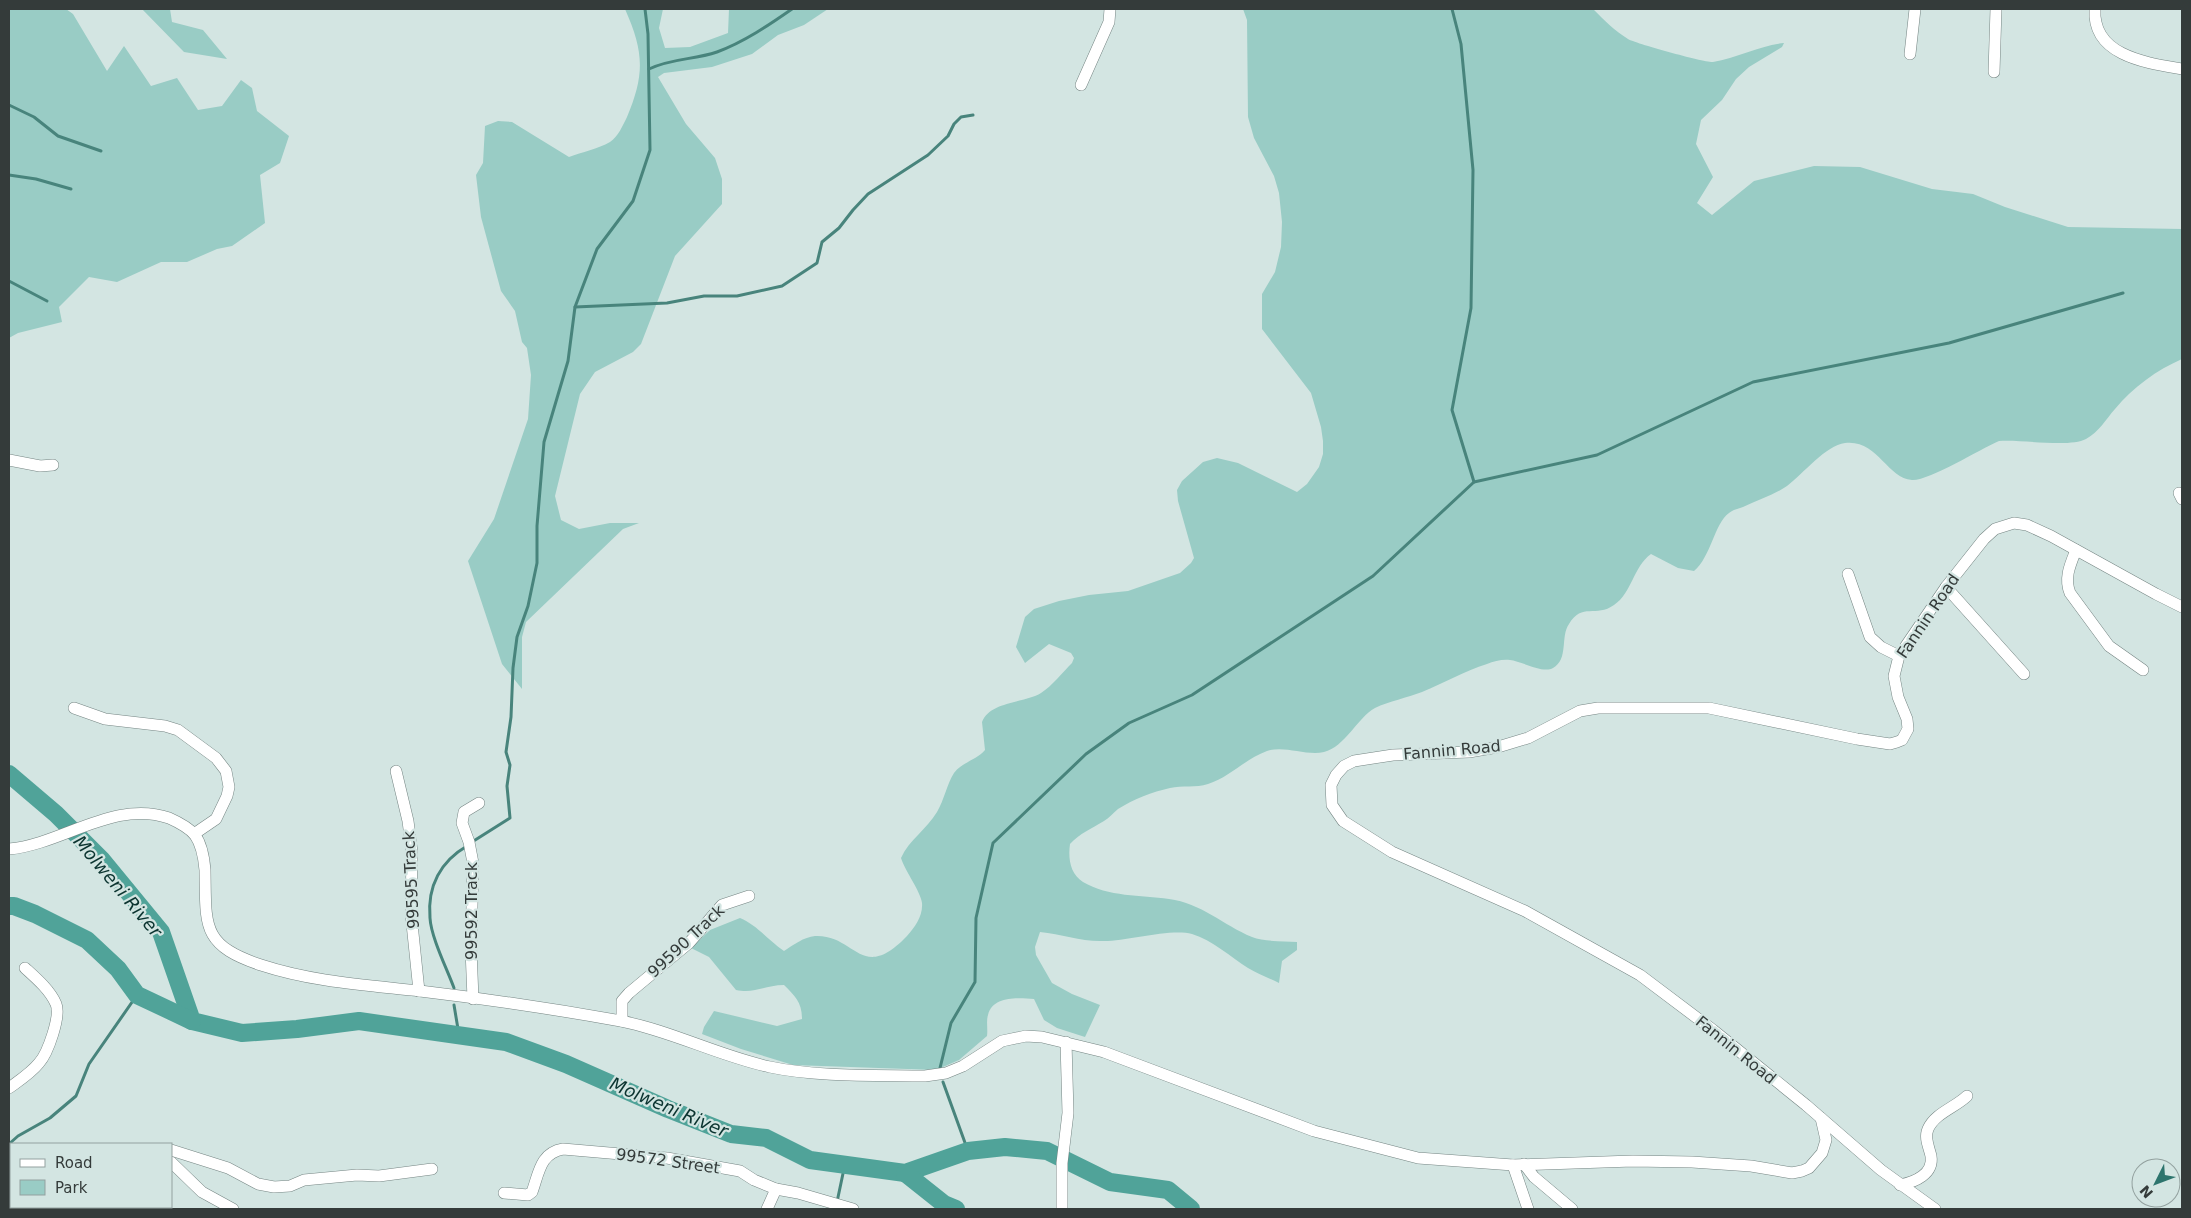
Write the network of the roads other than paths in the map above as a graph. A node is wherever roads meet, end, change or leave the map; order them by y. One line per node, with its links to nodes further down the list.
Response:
1 (1110, 9): 8 (street)
2 (1915, 9): 5 (street)
3 (1996, 9): 7 (street)
4 (2096, 9): 6 (street)
5 (1910, 54)
6 (2182, 69)
7 (1994, 72)
8 (1081, 85)
9 (9, 460): 10 (street)
10 (53, 465)
11 (2076, 550): 13 (street, Fannin Road); 14 (street, Fannin Road); 16 (street)
12 (1848, 574): 15 (street)
13 (1946, 588): 15 (street, Fannin Road); 17 (street)
14 (2182, 607)
15 (1899, 656): 31 (street, Fannin Road)
16 (2143, 670)
17 (2024, 674)
18 (74, 708): 21 (street)
19 (396, 771): 25 (street, 99595 Track)
20 (479, 804): 26 (street, 99592 Track)
21 (194, 834): 22 (street); 25 (street)
22 (13, 848)
23 (749, 896): 27 (street, 99590 Track)
24 (25, 968): 29 (street)
25 (419, 991): 26 (street)
26 (473, 999): 27 (street)
27 (622, 1022): 28 (street)
28 (1066, 1042): 34 (street); 42 (street)
29 (9, 1088)
30 (1967, 1096): 36 (street)
31 (1821, 1118): 34 (street); 36 (street, Fannin Road)
32 (172, 1150): 35 (street)
33 (172, 1163): 39 (street)
34 (1519, 1165): 43 (street); 44 (street)
35 (432, 1169)
36 (1900, 1184): 45 (street, Fannin Road)
37 (776, 1189): 38 (street, 99572 Street); 40 (street); 41 (street, 99572 Street)
38 (504, 1192)
39 (233, 1209)
40 (767, 1209)
41 (853, 1209)
42 (1062, 1209)
43 (1528, 1209)
44 (1572, 1209)
45 (1935, 1209)

